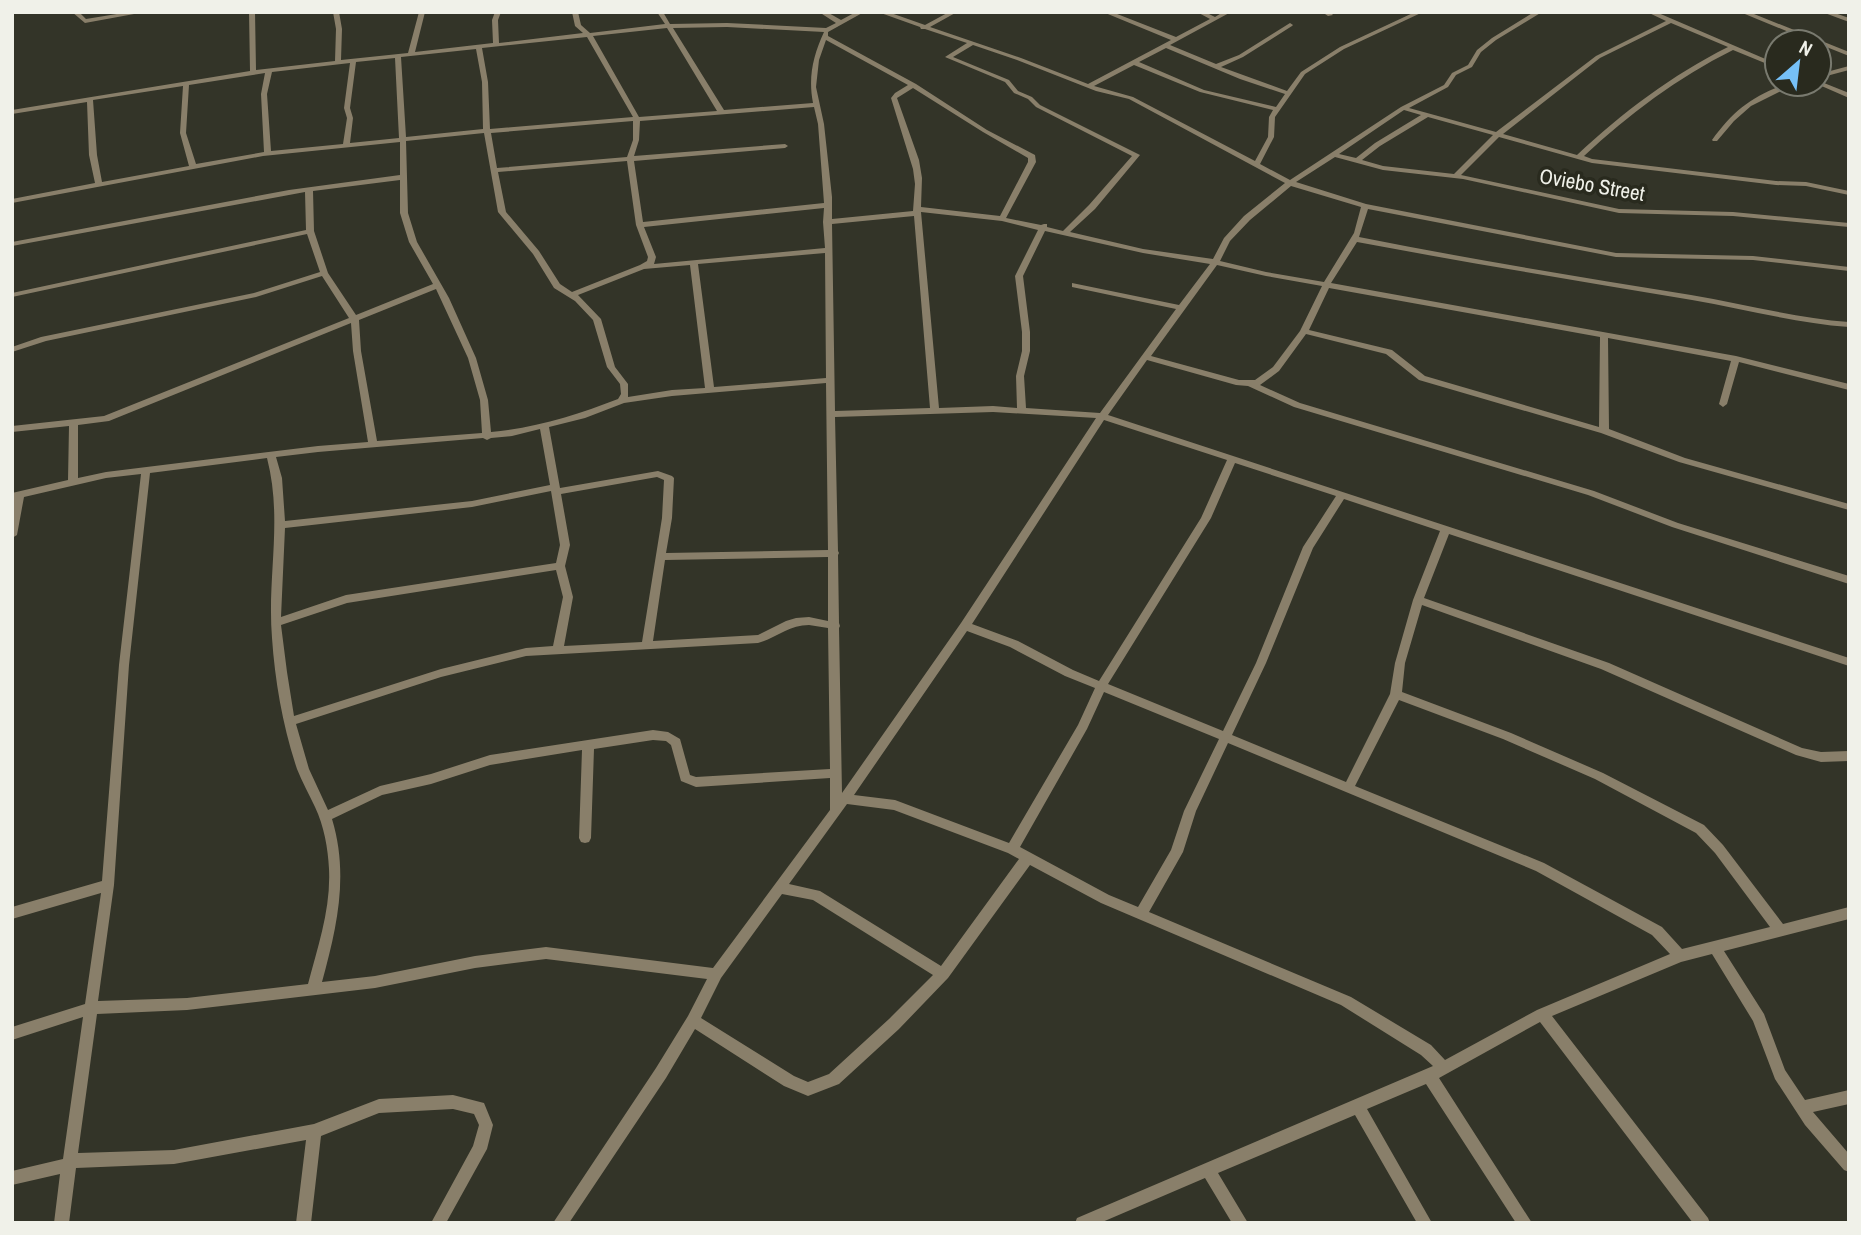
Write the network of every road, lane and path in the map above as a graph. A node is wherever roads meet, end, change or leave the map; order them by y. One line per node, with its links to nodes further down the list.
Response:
1 (75, 12): 2 (street)
2 (142, 12)
3 (252, 12): 47 (street)
4 (336, 12): 44 (street)
5 (422, 12): 39 (street)
6 (498, 12): 34 (street)
7 (575, 12): 31 (street)
8 (660, 12): 28 (street)
9 (729, 12): 26 (street)
10 (822, 12): 25 (street)
11 (861, 12): 25 (street)
12 (881, 12): 29 (street)
13 (954, 12): 29 (street)
14 (1106, 12): 32 (street)
15 (1200, 12): 22 (street)
16 (1228, 12): 22 (street)
17 (1420, 12): 51 (street)
18 (1539, 12): 55 (street)
19 (1650, 12): 23 (street)
20 (1743, 12): 38 (street)
21 (1830, 13): 24 (street)
22 (1215, 19): 32 (street)
23 (1670, 20): 37 (street); 62 (street)
24 (1849, 20)
25 (841, 23): 30 (street)
26 (727, 25): 28 (street); 30 (street)
27 (1290, 25): 45 (street)
28 (667, 26): 31 (street); 58 (street)
29 (923, 28): 33 (street)
30 (826, 34): 49 (street); 54 (street)
31 (589, 35): 34 (street); 60 (street)
32 (1178, 40): 35 (street)
33 (971, 44): 50 (street); 91 (street)
34 (496, 46): 36 (street)
35 (1167, 46): 43 (street); 45 (street)
36 (479, 47): 39 (street); 61 (street)
37 (1734, 47): 41 (street); 69 (street)
38 (1849, 54)
39 (411, 55): 40 (street)
40 (398, 57): 42 (street); 63 (street)
41 (1763, 59)
42 (354, 61): 44 (street); 65 (street)
43 (1133, 62): 50 (street); 56 (street)
44 (338, 63): 46 (street)
45 (1217, 66): 51 (street)
46 (269, 70): 47 (street); 67 (street)
47 (253, 72): 48 (street)
48 (186, 83): 53 (street); 73 (street)
49 (915, 85): 84 (street); 85 (street)
50 (1089, 86): 72 (street)
51 (1288, 93): 56 (street)
52 (1763, 96): 64 (street)
53 (90, 99): 57 (street); 78 (street)
54 (815, 105): 58 (street); 82 (street)
55 (1403, 108): 59 (street); 68 (street)
56 (1277, 109): 72 (street)
57 (12, 112)
58 (722, 113): 60 (street)
59 (1426, 115): 62 (street); 71 (street)
60 (637, 119): 61 (street); 70 (street)
61 (487, 131): 63 (street); 74 (street)
62 (1497, 135): 69 (street); 75 (street)
63 (403, 140): 65 (street); 76 (street)
64 (1715, 140)
65 (346, 146): 67 (street)
66 (785, 146): 70 (street)
67 (268, 153): 73 (street)
68 (1333, 154): 71 (street, Oviebo Street); 77 (street)
69 (1578, 158): 80 (street)
70 (630, 159): 74 (street); 87 (street)
71 (1357, 161): 75 (street, Oviebo Street)
72 (1256, 165): 77 (street)
73 (193, 167): 78 (street)
74 (495, 170): 104 (street)
75 (1456, 176): 88 (street, Oviebo Street)
76 (404, 177): 79 (street); 101 (street)
77 (1290, 183): 83 (street); 95 (street)
78 (99, 185): 81 (street)
79 (309, 189): 90 (street); 93 (street)
80 (1849, 193)
81 (12, 201)
82 (827, 205): 86 (street); 87 (street)
83 (1365, 206): 92 (street); 98 (street)
84 (917, 211): 85 (street); 86 (street); 119 (street)
85 (1002, 219): 89 (street)
86 (827, 222): 94 (street)
87 (640, 225): 97 (street)
88 (1849, 225)
89 (1044, 226): 91 (street); 120 (street)
90 (310, 231): 99 (street); 103 (street)
91 (1066, 232): 95 (street)
92 (1355, 239): 100 (street); 107 (street)
93 (12, 244)
94 (828, 250): 96 (street); 113 (street)
95 (1215, 262): 100 (street); 105 (street)
96 (694, 264): 97 (street); 116 (street)
97 (643, 267): 104 (street)
98 (1849, 269)
99 (324, 273): 106 (street); 110 (street)
100 (1327, 284): 108 (street); 109 (street)
101 (439, 285): 106 (street); 127 (street)
102 (1074, 285): 105 (street)
103 (12, 295)
104 (571, 295): 117 (street)
105 (1182, 308): 111 (street)
106 (355, 320): 123 (street); 128 (street)
107 (1849, 325)
108 (1304, 331): 114 (street); 126 (street)
109 (1604, 334): 112 (street); 126 (street)
110 (12, 350)
111 (1145, 357): 114 (street); 122 (street)
112 (1736, 359): 115 (street); 118 (street)
113 (831, 380): 116 (street); 121 (street)
114 (1251, 384): 143 (street)
115 (1849, 387)
116 (710, 389): 117 (street)
117 (622, 401): 124 (street)
118 (1723, 404)
119 (935, 410): 120 (street); 121 (street)
120 (1022, 410): 122 (street)
121 (833, 414): 140 (street)
122 (1102, 416): 130 (street); 147 (street)
123 (74, 422): 125 (street); 132 (street)
124 (544, 425): 127 (street); 133 (street)
125 (12, 429)
126 (1604, 431): 136 (street)
127 (487, 437): 128 (street)
128 (373, 444): 129 (street)
129 (271, 455): 131 (street); 137 (street)
130 (1232, 460): 134 (street); 151 (street)
131 (146, 470): 132 (street); 164 (street)
132 (73, 482): 135 (street)
133 (556, 489): 137 (street); 141 (street); 142 (street)
134 (1342, 495): 138 (street); 154 (street)
135 (16, 496): 139 (street)
136 (1849, 507)
137 (281, 525): 145 (street)
138 (1445, 530): 144 (street); 150 (street)
139 (12, 535)
140 (834, 553): 141 (street); 146 (street)
141 (661, 557): 148 (street)
142 (560, 566): 145 (street); 149 (street)
143 (1849, 580)
144 (1418, 600): 152 (street); 156 (street)
145 (277, 622): 153 (street)
146 (835, 626): 148 (street); 157 (street)
147 (965, 626): 151 (street); 159 (street)
148 (647, 644): 149 (street)
149 (558, 649): 153 (street)
150 (1849, 662)
151 (1101, 686): 154 (street); 162 (street)
152 (1396, 694): 158 (street); 169 (street)
153 (292, 721): 160 (street)
154 (1223, 737): 158 (street); 168 (street)
155 (588, 746): 157 (street); 160 (street); 161 (street)
156 (1849, 756)
157 (836, 773): 159 (street)
158 (1349, 787): 171 (street)
159 (840, 805): 162 (street); 165 (street)
160 (325, 817): 174 (street)
161 (585, 838)
162 (1012, 849): 163 (street)
163 (1028, 857): 168 (street); 173 (street)
164 (108, 885): 166 (street); 175 (street)
165 (780, 888): 172 (street); 173 (street)
166 (12, 913)
167 (1849, 913): 169 (street)
168 (1140, 914): 179 (street)
169 (1779, 929): 170 (street)
170 (1714, 946): 171 (street); 183 (street)
171 (1680, 956): 176 (street)
172 (716, 974): 174 (street); 177 (street)
173 (943, 974): 177 (street)
174 (313, 989): 175 (street)
175 (92, 1008): 178 (street); 185 (street)
176 (1542, 1014): 179 (street); 197 (street)
177 (693, 1020): 192 (street)
178 (12, 1034)
179 (1443, 1067): 180 (street)
180 (1429, 1076): 182 (street); 196 (street)
181 (1849, 1097): 183 (street)
182 (1357, 1107): 187 (street); 195 (street)
183 (1802, 1108): 186 (street)
184 (314, 1131): 185 (street); 190 (street); 191 (street)
185 (69, 1163): 188 (street); 189 (street)
186 (1849, 1165)
187 (1209, 1171): 193 (street); 194 (street)
188 (12, 1178)
189 (61, 1223)
190 (303, 1223)
191 (438, 1223)
192 (560, 1223)
193 (1082, 1223)
194 (1241, 1223)
195 (1426, 1223)
196 (1525, 1223)
197 (1703, 1223)

